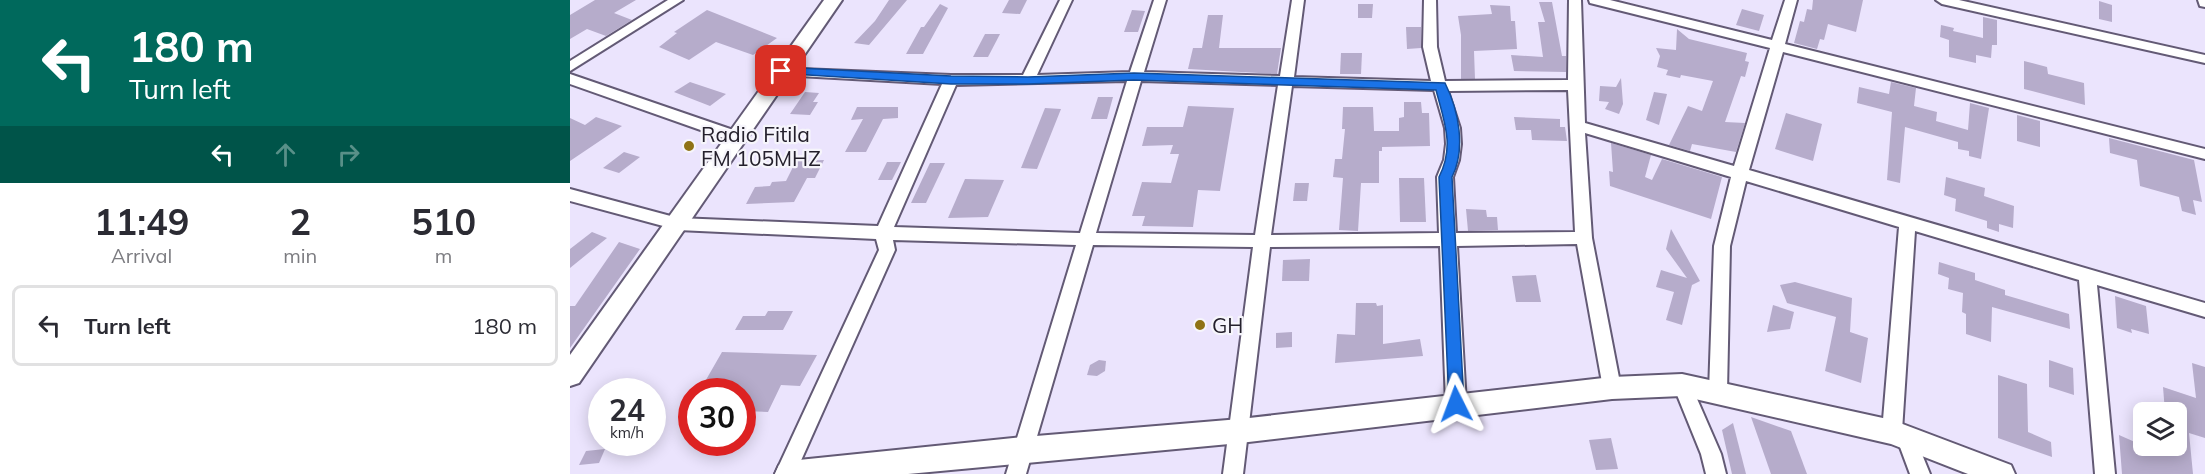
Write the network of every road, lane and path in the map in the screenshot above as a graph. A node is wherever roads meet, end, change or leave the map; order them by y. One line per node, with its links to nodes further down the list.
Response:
1 (677, 0): 13 (street)
2 (832, 0): 14 (street)
3 (1066, 0): 18 (street)
4 (1160, 0): 15 (street)
5 (1298, 0): 19 (street)
6 (1430, 0): 21 (street)
7 (1575, 0): 20 (street)
8 (1595, 0): 11 (street)
9 (1791, 0): 11 (street)
10 (1942, 0): 12 (street)
11 (1778, 46): 24 (street); 25 (street)
12 (2205, 59)
13 (570, 67)
14 (781, 71): 17 (street); 23 (street)
15 (1134, 76): 18 (street); 19 (street); 31 (street)
16 (570, 80): 23 (street)
17 (951, 80): 18 (street); 29 (street)
18 (1028, 80)
19 (1288, 80): 21 (street); 33 (street)
20 (1575, 85): 21 (street); 22 (street)
21 (1441, 86): 32 (street)
22 (1578, 126): 25 (street); 30 (street)
23 (734, 136): 28 (street)
24 (2205, 154)
25 (1740, 173): 27 (street); 39 (street)
26 (574, 201): 28 (street)
27 (1908, 222): 34 (street); 42 (street)
28 (678, 224): 29 (street); 36 (street)
29 (883, 233): 31 (street); 44 (street)
30 (1584, 238): 32 (street); 38 (street)
31 (1085, 239): 33 (street); 43 (street)
32 (1448, 240): 33 (street); 40 (street)
33 (1262, 242): 41 (street)
34 (2087, 275): 35 (street); 51 (street)
35 (2205, 310)
36 (570, 375)
37 (1682, 385): 38 (street); 39 (street); 48 (street)
38 (1612, 388): 40 (street)
39 (1719, 392): 42 (street)
40 (1456, 404): 41 (street)
41 (1240, 430): 43 (street); 47 (street)
42 (1899, 435): 49 (street); 50 (street)
43 (1024, 449): 45 (street); 46 (street)
44 (785, 474)
45 (789, 474)
46 (1016, 474)
47 (1233, 474)
48 (1716, 474)
49 (1920, 474)
50 (2001, 474)
51 (2104, 474)

